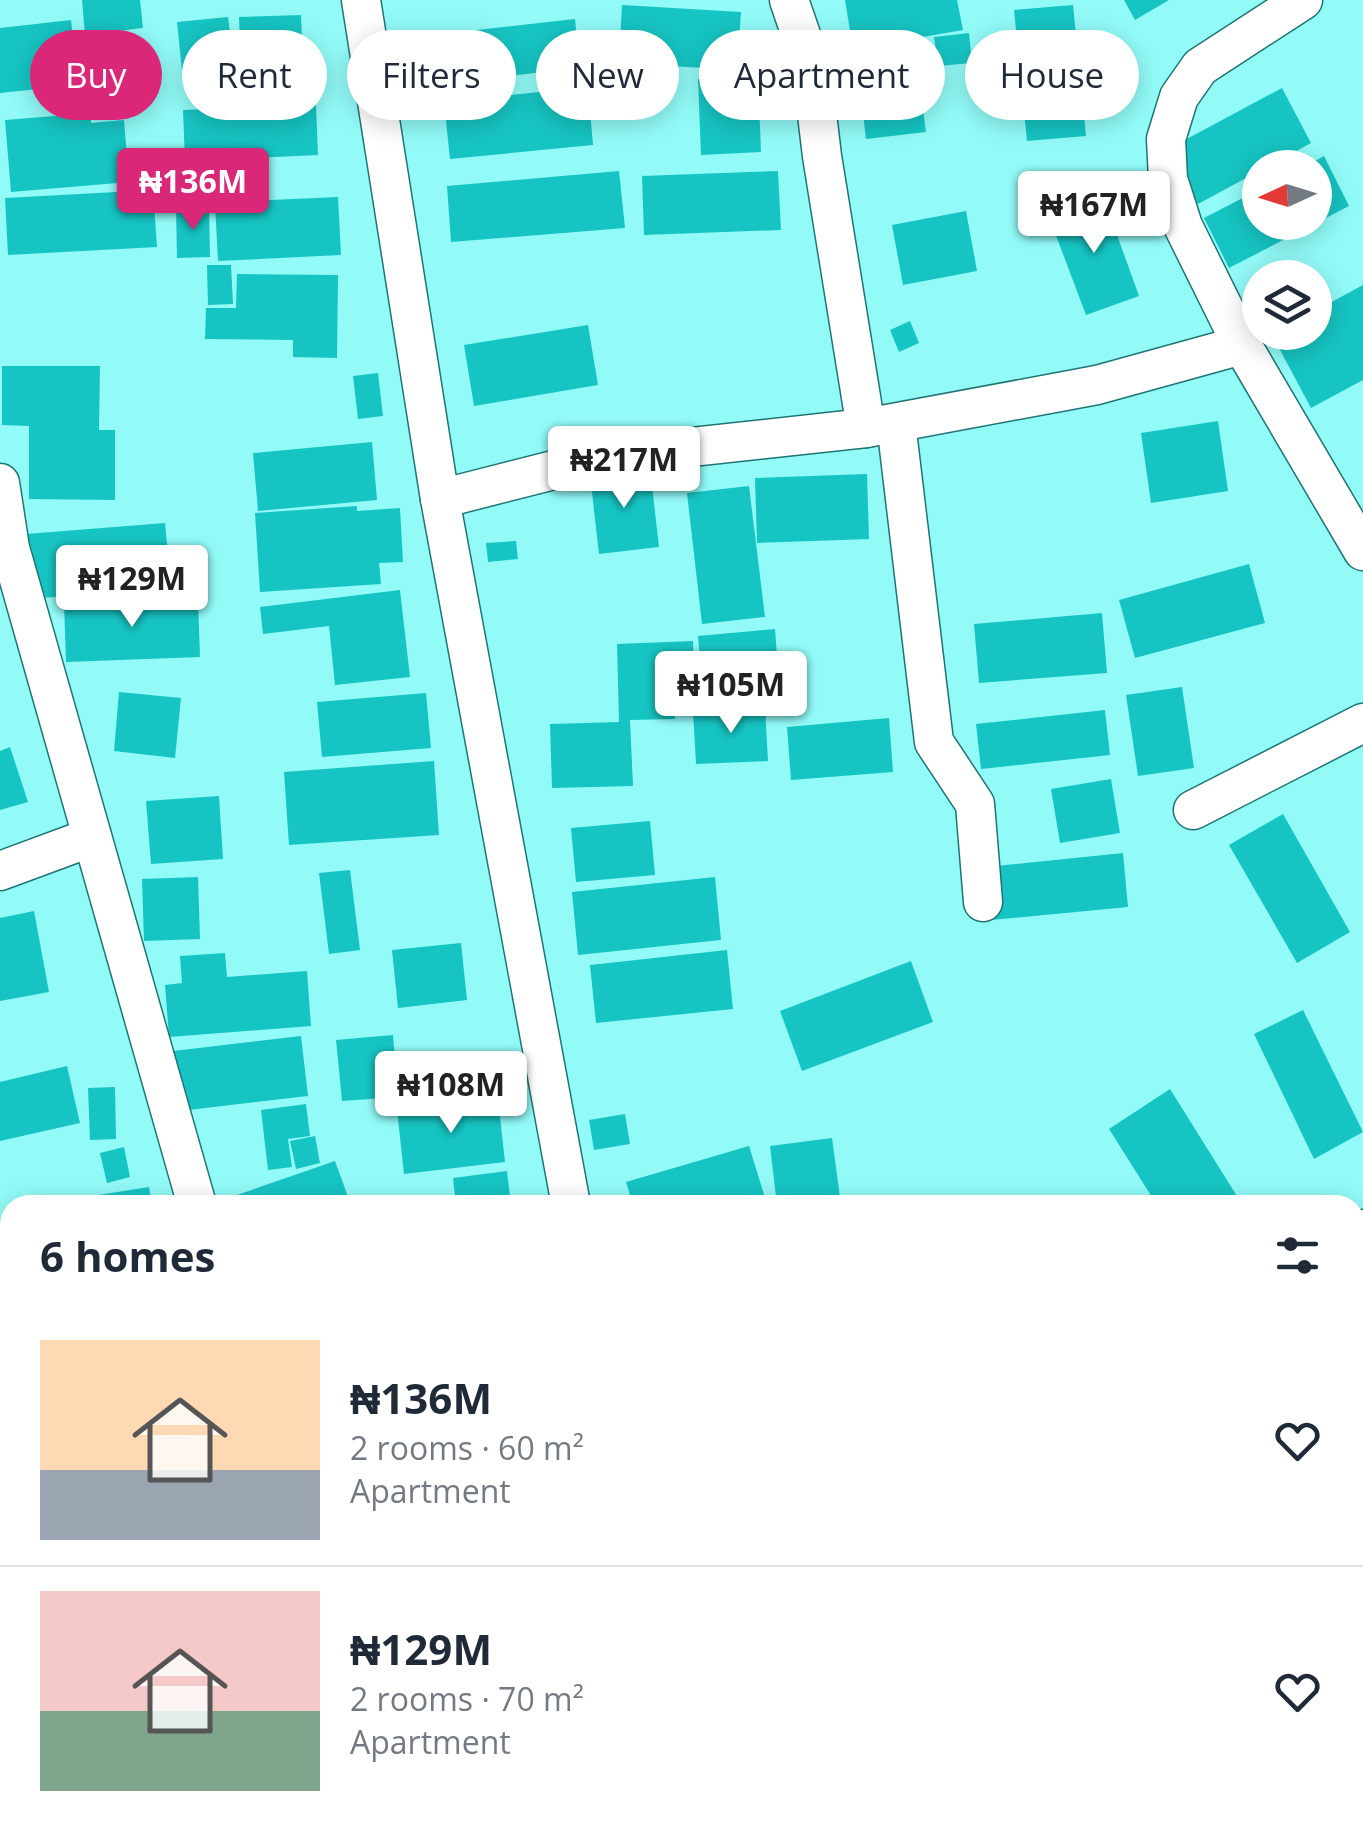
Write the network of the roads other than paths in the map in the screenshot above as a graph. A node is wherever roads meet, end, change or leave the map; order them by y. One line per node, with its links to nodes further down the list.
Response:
1 (361, 0): 8 (street)
2 (789, 0): 6 (street)
3 (1303, 0): 4 (street)
4 (1242, 345): 6 (street)
5 (1245, 350): 9 (street)
6 (881, 426): 8 (street); 14 (street)
7 (0, 483): 12 (street)
8 (440, 499): 16 (street)
9 (1363, 551)
10 (1363, 723): 11 (street)
11 (1193, 810)
12 (92, 836): 13 (street); 15 (street)
13 (0, 870)
14 (983, 902)
15 (193, 1195)
16 (568, 1195)

